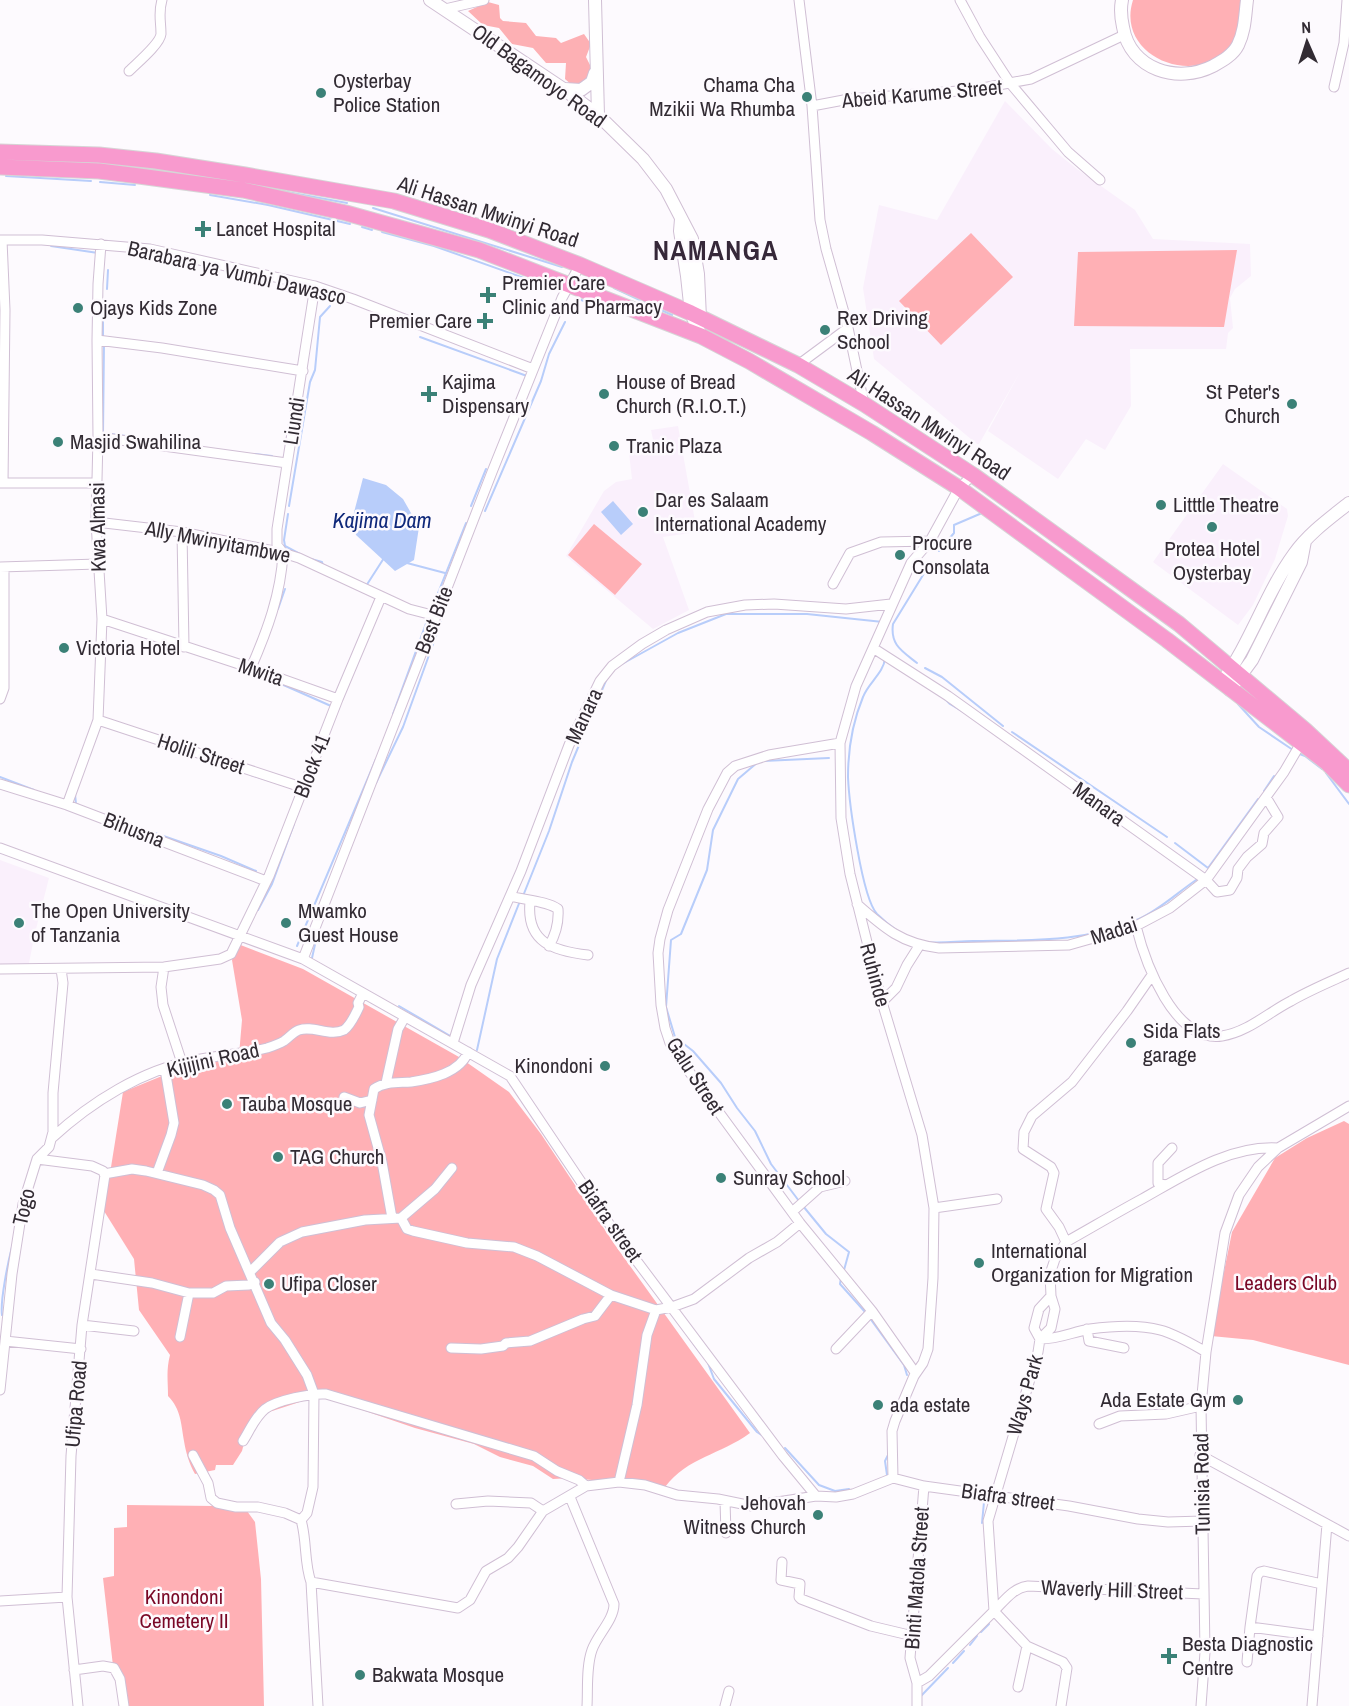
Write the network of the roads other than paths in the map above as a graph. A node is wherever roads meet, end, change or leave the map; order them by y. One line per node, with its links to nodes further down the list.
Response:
1 (162, 0): 13 (street)
2 (430, 0): 10 (street, Old Bagamoyo Road)
3 (484, 0): 10 (street)
4 (595, 0): 12 (street)
5 (799, 0): 17 (street)
6 (960, 0): 14 (street)
7 (1122, 0): 11 (street)
8 (1247, 0): 11 (street)
9 (1347, 0): 15 (street)
10 (445, 9): 16 (street, Old Bagamoyo Road)
11 (1124, 35): 14 (street)
12 (596, 69): 16 (street); 18 (street)
13 (129, 71)
14 (1010, 83): 17 (street, Abeid Karume Street); 21 (street, Abeid Karume Street)
15 (1334, 87)
16 (562, 88): 18 (street, Old Bagamoyo Road)
17 (812, 106): 28 (street)
18 (598, 115): 27 (street, Old Bagamoyo Road)
19 (0, 152): 24 (highway, Ali Hassan Mwinyi Road)
20 (0, 167): 25 (highway, Ali Hassan Mwinyi Road)
21 (1100, 180)
22 (1, 240): 23 (street, Barabara ya Vumbi Dawasco); 38 (street)
23 (101, 244): 26 (street, Barabara ya Vumbi Dawasco); 30 (street, Kwa Almasi)
24 (580, 265): 25 (street, Best Bite); 27 (highway, Ali Hassan Mwinyi Road)
25 (570, 284): 29 (highway, Ali Hassan Mwinyi Road); 32 (street, Best Bite)
26 (315, 286): 32 (street, Barabara ya Vumbi Dawasco); 33 (street, Liundi)
27 (696, 315): 29 (street, Old Bagamoyo Road); 31 (highway, Ali Hassan Mwinyi Road)
28 (848, 328): 31 (street); 34 (street)
29 (701, 336): 40 (highway, Ali Hassan Mwinyi Road)
30 (97, 340): 33 (street); 35 (street, Kwa Almasi)
31 (798, 365): 34 (highway, Ali Hassan Mwinyi Road)
32 (533, 369): 51 (street, Best Bite)
33 (303, 371): 36 (street, Liundi)
34 (864, 404): 37 (highway, Ali Hassan Mwinyi Road)
35 (98, 437): 36 (street); 39 (street, Kwa Almasi)
36 (287, 463): 45 (street, Liundi)
37 (973, 475): 40 (street, Ruhinde); 56 (highway, Ali Hassan Mwinyi Road)
38 (2, 483): 39 (street)
39 (97, 483): 42 (street, Kwa Almasi)
40 (959, 488): 44 (street, Ruhinde); 57 (highway, Ali Hassan Mwinyi Road)
41 (1349, 503): 56 (street)
42 (96, 522): 43 (street, Ally Mwinyitambwe); 46 (street, Kwa Almasi)
43 (182, 532): 45 (street, Ally Mwinyitambwe); 53 (street)
44 (930, 541): 48 (street); 50 (street, Ruhinde)
45 (283, 554): 49 (street, Ally Mwinyitambwe); 55 (street, Liundi)
46 (98, 564): 47 (street); 52 (street, Kwa Almasi)
47 (2, 567): 58 (street)
48 (833, 584)
49 (381, 597): 51 (street, Ally Mwinyitambwe); 59 (street, Block 41)
50 (891, 604): 54 (street, Ruhinde); 72 (street, Manara)
51 (436, 616): 79 (street, Best Bite)
52 (102, 619): 53 (street, Mwita); 60 (street, Kwa Almasi)
53 (184, 646): 55 (street, Mwita)
54 (873, 648): 61 (street, Ruhinde); 70 (street, Manara)
55 (252, 668): 59 (street, Mwita)
56 (1236, 672): 57 (street); 63 (highway, Ali Hassan Mwinyi Road)
57 (1225, 687): 62 (highway, Ali Hassan Mwinyi Road)
58 (0, 699)
59 (338, 699): 66 (street, Block 41)
60 (98, 720): 66 (street, Holili Street); 68 (street, Kwa Almasi)
61 (840, 742): 73 (street, Ruhinde); 107 (street, Galu Street)
62 (1301, 743): 65 (highway, Ali Hassan Mwinyi Road); 67 (street, Madai)
63 (1349, 771)
64 (0, 784): 68 (street, Bihusna)
65 (1349, 785)
66 (304, 788): 71 (street, Block 41)
67 (1266, 797): 70 (street, Madai); 70 (street, Manara)
68 (67, 805): 71 (street, Bihusna)
69 (0, 848): 75 (street, Biafra street)
70 (1206, 880): 74 (street, Madai)
71 (266, 881): 75 (street, Block 41)
72 (521, 899): 76 (street); 76 (street); 88 (street, Manara)
73 (857, 904): 77 (street, Madai); 86 (street, Ruhinde)
74 (1136, 926): 77 (street, Madai); 84 (street)
75 (240, 935): 79 (street, Biafra street); 80 (street, Block 41)
76 (549, 946): 78 (street)
77 (918, 946): 86 (street)
78 (588, 955)
79 (303, 959): 85 (street, Biafra street)
80 (164, 967): 82 (street, Block 41); 90 (street)
81 (0, 969): 82 (street, Block 41)
82 (61, 969): 96 (street)
83 (1349, 973): 84 (street)
84 (1152, 975): 110 (street)
85 (363, 993): 87 (street, Biafra street); 90 (street, Kijijini Road)
86 (882, 1002): 106 (street, Ruhinde)
87 (405, 1017): 88 (street, Biafra street); 92 (street)
88 (453, 1043): 89 (street, Biafra street)
89 (468, 1052): 92 (street); 117 (street, Biafra street)
90 (182, 1063): 91 (street, Kijijini Road)
91 (165, 1069): 96 (street, Kijijini Road); 102 (street)
92 (386, 1083): 94 (street)
93 (344, 1097): 94 (street)
94 (372, 1100): 108 (street)
95 (1347, 1110): 98 (street, Tunisia Road)
96 (52, 1137): 99 (street, Togo)
97 (1172, 1148): 104 (street)
98 (1278, 1148): 104 (street); 131 (street, Tunisia Road)
99 (38, 1159): 101 (street); 121 (street, Togo)
100 (452, 1168): 108 (street)
101 (104, 1173): 102 (street); 112 (street, Ufipa Road)
102 (157, 1173): 111 (street)
103 (845, 1181): 107 (street)
104 (1162, 1184): 110 (street)
105 (997, 1199): 106 (street)
106 (934, 1208): 132 (street, Ruhinde)
107 (792, 1212): 109 (street, Galu Street)
108 (396, 1218): 111 (street); 115 (street)
109 (800, 1223): 117 (street); 119 (street, Galu Street)
110 (1066, 1242): 116 (street, Ways Park)
111 (250, 1272): 113 (street)
112 (91, 1274): 114 (street); 120 (street, Ufipa Road)
113 (255, 1282): 114 (street); 134 (street)
114 (189, 1293): 124 (street)
115 (612, 1295): 118 (street); 127 (street)
116 (1051, 1296): 125 (street, Ways Park); 125 (street)
117 (672, 1307): 118 (street); 144 (street, Biafra street)
118 (656, 1310): 141 (street)
119 (872, 1311): 129 (street); 132 (street, Galu Street)
120 (82, 1325): 123 (street); 130 (street, Ufipa Road)
121 (3, 1329): 126 (street, Togo)
122 (1088, 1329): 125 (street); 128 (street); 131 (street)
123 (134, 1331)
124 (180, 1337)
125 (1040, 1339): 145 (street, Ways Park)
126 (5, 1341): 130 (street); 133 (street, Togo)
127 (451, 1348)
128 (1124, 1348)
129 (836, 1349)
130 (81, 1350): 159 (street, Ufipa Road)
131 (1206, 1352): 135 (street, Tunisia Road)
132 (917, 1371): 140 (street, Ruhinde)
133 (0, 1390)
134 (314, 1394): 137 (street); 142 (street); 150 (street)
135 (1201, 1406): 136 (street); 139 (street, Tunisia Road)
136 (1099, 1424)
137 (243, 1441)
138 (193, 1455): 150 (street)
139 (1200, 1455): 151 (street, Tunisia Road); 152 (street)
140 (893, 1478): 143 (street, Biafra street); 144 (street)
141 (619, 1482): 142 (street); 147 (street)
142 (586, 1486): 146 (street)
143 (924, 1486): 145 (street, Biafra street); 163 (street, Binti Matola Street)
144 (816, 1496): 147 (street)
145 (995, 1496): 151 (street, Biafra street); 161 (street, Ways Park)
146 (570, 1497): 149 (street); 174 (street)
147 (725, 1501): 153 (street)
148 (456, 1504): 149 (street)
149 (543, 1511): 156 (street)
150 (301, 1520): 156 (street)
151 (1203, 1521): 158 (street, Tunisia Road)
152 (1327, 1524): 154 (street); 157 (street)
153 (726, 1533)
154 (1349, 1536)
155 (782, 1562): 163 (street)
156 (310, 1582): 173 (street)
157 (1322, 1584): 162 (street); 164 (street)
158 (1203, 1594): 161 (street, Waverly Hill Street); 178 (street, Tunisia Road)
159 (67, 1597): 160 (street); 167 (street, Ufipa Road)
160 (0, 1601)
161 (994, 1611): 165 (street); 168 (street)
162 (1250, 1627): 164 (street); 166 (street)
163 (913, 1636): 168 (street, Binti Matola Street)
164 (1317, 1636): 179 (street)
165 (1027, 1646): 169 (street); 177 (street)
166 (1247, 1662)
167 (74, 1670): 171 (street, Ufipa Road); 172 (street)
168 (917, 1683): 176 (street, Binti Matola Street)
169 (1018, 1687)
170 (729, 1691): 175 (street)
171 (78, 1706)
172 (124, 1706)
173 (318, 1706)
174 (587, 1706)
175 (725, 1706)
176 (917, 1706)
177 (1061, 1706)
178 (1201, 1706)
179 (1312, 1706)

